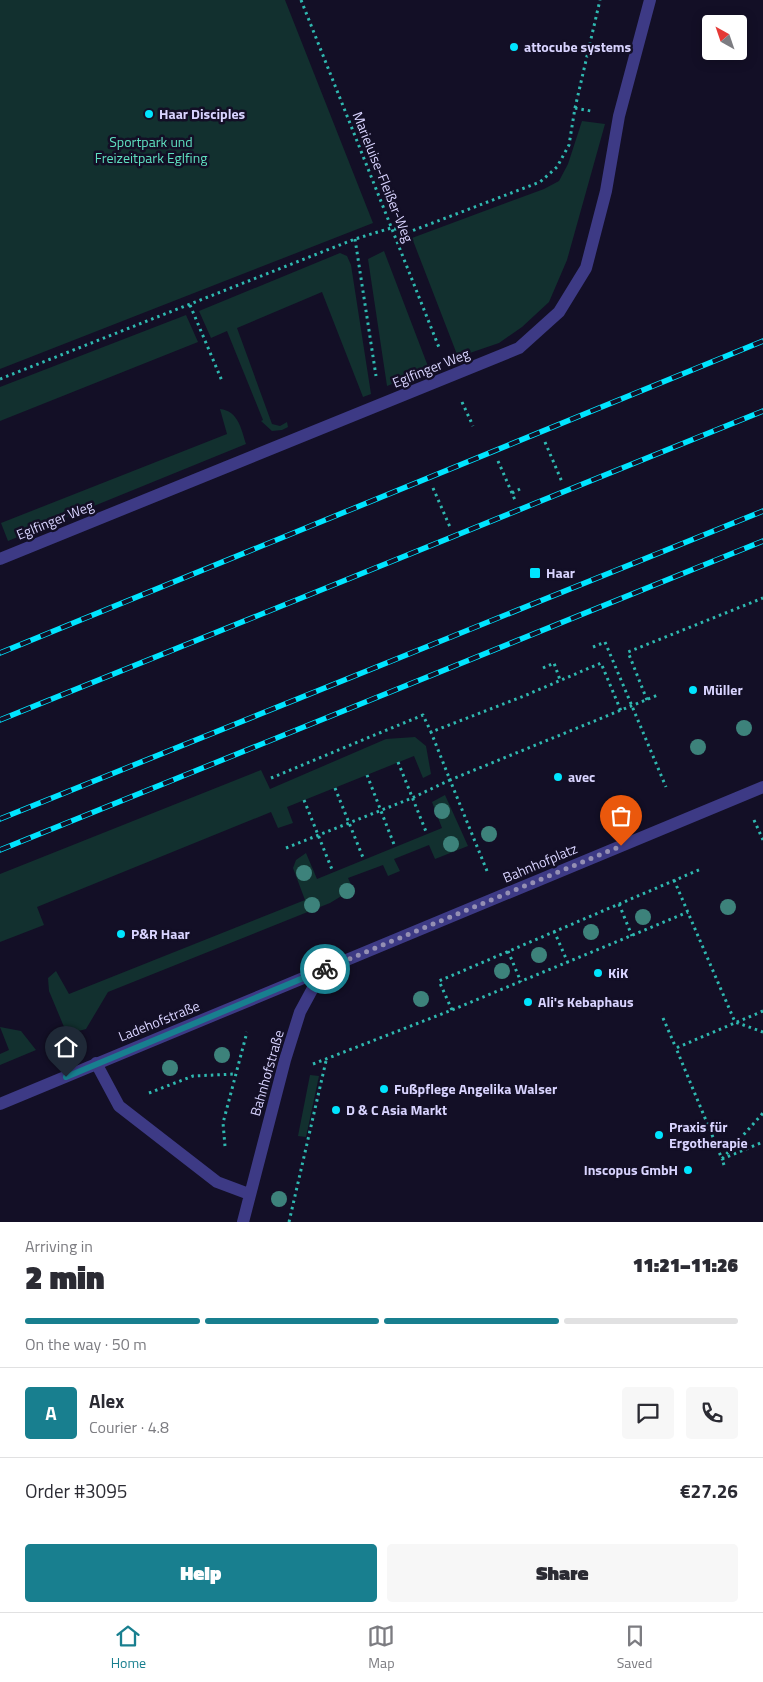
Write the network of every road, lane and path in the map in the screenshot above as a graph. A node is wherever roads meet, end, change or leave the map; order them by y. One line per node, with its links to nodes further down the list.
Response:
1 (301, 0): 4 (path, Marieluise-Fleißer-Weg)
2 (600, 0): 4 (path)
3 (650, 0): 10 (street, Eglfinger Weg)
4 (391, 228): 5 (path); 7 (path, Marieluise-Fleißer-Weg)
5 (354, 238): 6 (path); 10 (path)
6 (190, 305): 8 (path); 9 (path)
7 (441, 353)
8 (0, 380)
9 (222, 381)
10 (381, 405): 19 (street, Eglfinger Weg)
11 (545, 442): 13 (path)
12 (498, 461): 16 (path)
13 (562, 482)
14 (433, 488): 18 (path)
15 (520, 489): 16 (path)
16 (512, 493): 17 (path)
17 (515, 500)
18 (450, 527)
19 (0, 559)
20 (763, 598): 25 (path)
21 (593, 647): 26 (path)
22 (543, 668): 23 (path)
23 (560, 680): 27 (path); 28 (path)
24 (658, 695): 25 (path)
25 (647, 700): 26 (path)
26 (631, 706): 27 (path); 33 (path)
27 (621, 711): 32 (path)
28 (431, 732): 31 (path); 32 (path)
29 (398, 762): 36 (path)
30 (367, 775): 38 (path)
31 (271, 778)
32 (450, 780): 36 (path); 48 (path)
33 (666, 787)
34 (763, 787): 48 (street, Bahnhofplatz)
35 (335, 788): 39 (path)
36 (412, 798): 38 (path); 40 (path)
37 (304, 800): 41 (path)
38 (381, 810): 39 (path); 42 (path)
39 (349, 822): 41 (path); 44 (path)
40 (427, 834)
41 (318, 835): 43 (path); 46 (path)
42 (395, 847)
43 (286, 848)
44 (364, 860)
45 (700, 869): 47 (path)
46 (333, 872)
47 (674, 880): 49 (path); 50 (path)
48 (497, 897): 55 (street, Bahnhofplatz)
49 (618, 904): 51 (path); 52 (path)
50 (688, 912): 52 (path); 61 (path)
51 (554, 931): 53 (path); 54 (path)
52 (632, 936): 54 (path)
53 (508, 951): 56 (path); 58 (path)
54 (568, 962): 56 (path)
55 (329, 967): 57 (street, Ladehofstraße); 75 (street, Bahnhofstraße)
56 (520, 982): 58 (path)
57 (256, 998): 65 (street, Ladehofstraße); 67 (path)
58 (452, 1010): 64 (path)
59 (763, 1011): 61 (path)
60 (663, 1018): 63 (path)
61 (735, 1022): 62 (path); 63 (path)
62 (763, 1032)
63 (676, 1048): 73 (path)
64 (326, 1060): 66 (path); 77 (path)
65 (96, 1063): 69 (street, Ladehofstraße); 75 (street)
66 (307, 1066)
67 (235, 1074): 68 (path); 72 (path)
68 (145, 1095)
69 (0, 1104)
70 (763, 1113): 73 (path)
71 (763, 1142): 73 (path)
72 (225, 1146)
73 (722, 1159): 74 (path)
74 (724, 1165)
75 (249, 1194): 76 (street, Bahnhofstraße)
76 (243, 1222)
77 (289, 1222)

